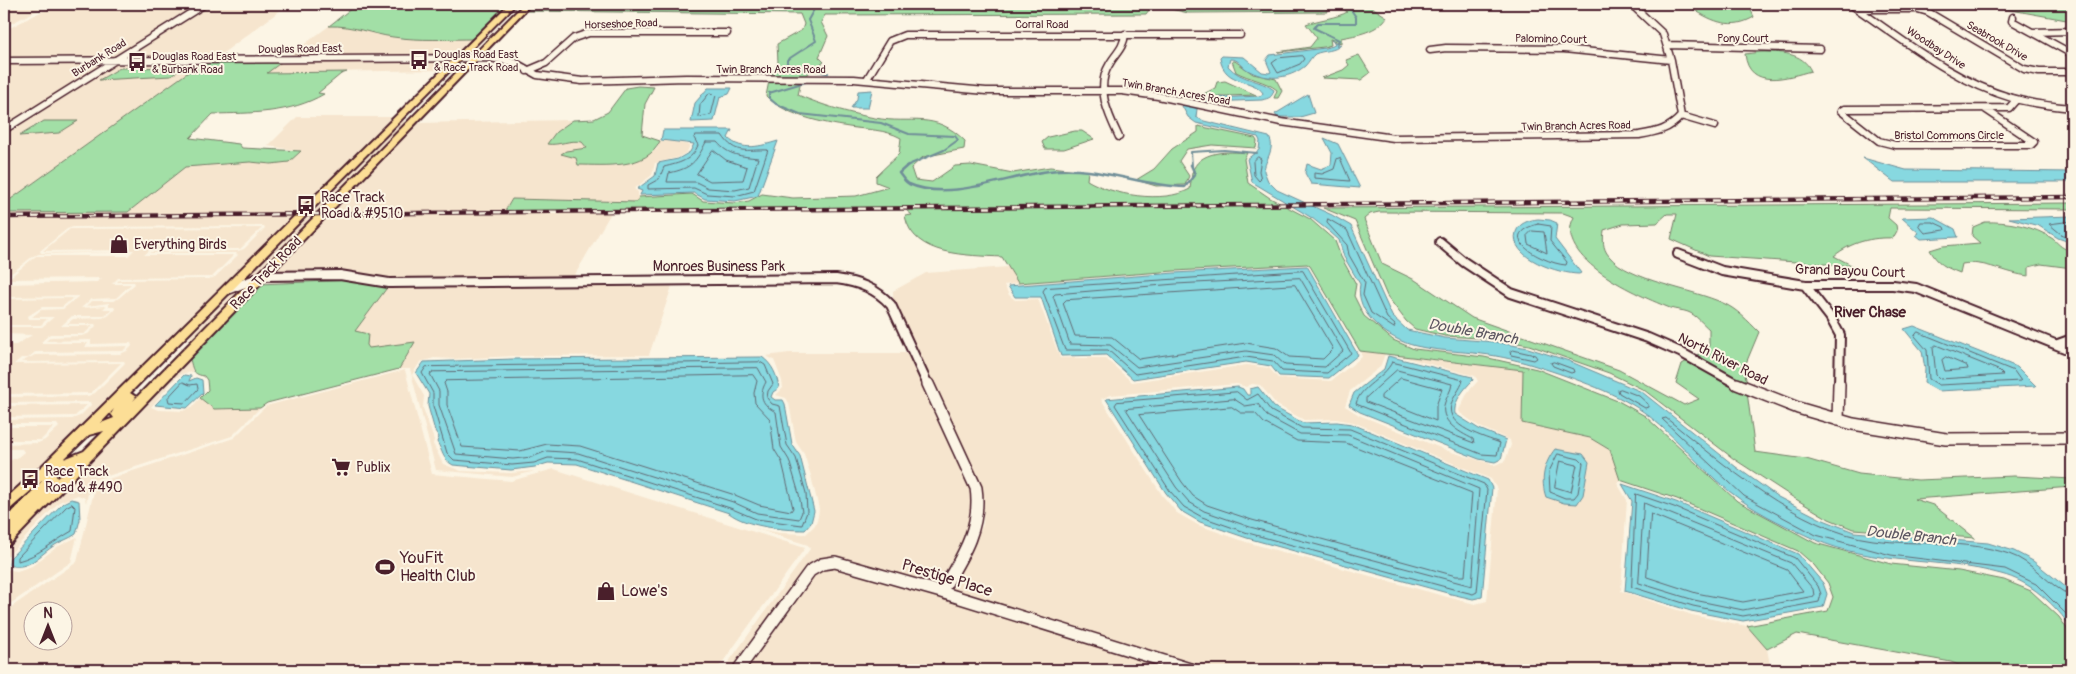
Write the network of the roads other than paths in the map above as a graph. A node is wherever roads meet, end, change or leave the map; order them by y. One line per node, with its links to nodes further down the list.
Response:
1 (205, 4): 19 (street, Burbank Road)
2 (514, 4): 17 (main road, Race Track Road)
3 (528, 4): 18 (main road, Race Track Road)
4 (1632, 4): 13 (street)
5 (1850, 4): 6 (street, Woodbay Drive)
6 (1858, 9): 23 (street, Seabrook Drive); 26 (street, Woodbay Drive)
7 (2013, 17): 9 (street)
8 (2072, 31): 9 (street)
9 (2032, 32): 16 (street)
10 (728, 33): 22 (street, Horseshoe Road)
11 (1125, 34): 12 (street, Corral Road); 24 (street, Corral Road); 25 (street)
12 (1240, 35)
13 (1667, 46): 14 (street, Pony Court); 20 (street)
14 (1820, 49)
15 (1430, 50): 20 (street, Palomino Court)
16 (2072, 54)
17 (460, 58): 18 (street, Douglas Road East); 19 (street, Douglas Road East); 38 (main road, Race Track Road)
18 (477, 58): 22 (street, Twin Branch Acres Road); 36 (main road, Race Track Road)
19 (114, 60): 21 (street, Douglas Road East); 32 (street, Burbank Road)
20 (1671, 60): 30 (street)
21 (4, 61)
22 (527, 71): 24 (street, Twin Branch Acres Road)
23 (2072, 72)
24 (867, 79): 25 (street, Twin Branch Acres Road)
25 (1104, 90): 27 (street, Twin Branch Acres Road); 33 (street)
26 (2016, 100): 28 (street, Bristol Commons Circle); 29 (street)
27 (1184, 102): 30 (street, Twin Branch Acres Road)
28 (1985, 108): 28 (street, Bristol Commons Circle)
29 (2072, 108)
30 (1681, 116): 31 (street)
31 (1715, 126)
32 (4, 130)
33 (1119, 137)
34 (1440, 242): 46 (street, North River Road)
35 (1678, 254): 37 (street, Grand Bayou Court)
36 (263, 276): 38 (street, Monroes Business Park); 39 (main road, Race Track Road); 54 (street, Monroes Business Park)
37 (1805, 285): 43 (street, Grand Bayou Court); 46 (street)
38 (227, 290): 40 (main road, Race Track Road)
39 (232, 308): 40 (main road); 45 (main road, Race Track Road)
40 (201, 316): 41 (main road, Race Track Road)
41 (189, 328): 45 (main road); 47 (main road, Race Track Road)
42 (2072, 339): 43 (street)
43 (2058, 344): 44 (street, Grand Bayou Court)
44 (2072, 351)
45 (122, 420): 47 (main road); 49 (main road, Race Track Road)
46 (1838, 420): 48 (street, North River Road)
47 (79, 437): 50 (main road, Race Track Road)
48 (2072, 438)
49 (95, 447): 50 (main road); 53 (main road, Race Track Road)
50 (47, 469): 51 (main road, Race Track Road); 52 (main road)
51 (4, 508)
52 (4, 529)
53 (4, 541)
54 (941, 592): 55 (street, Prestige Place); 56 (street, Prestige Place)
55 (738, 670)
56 (1193, 670)

